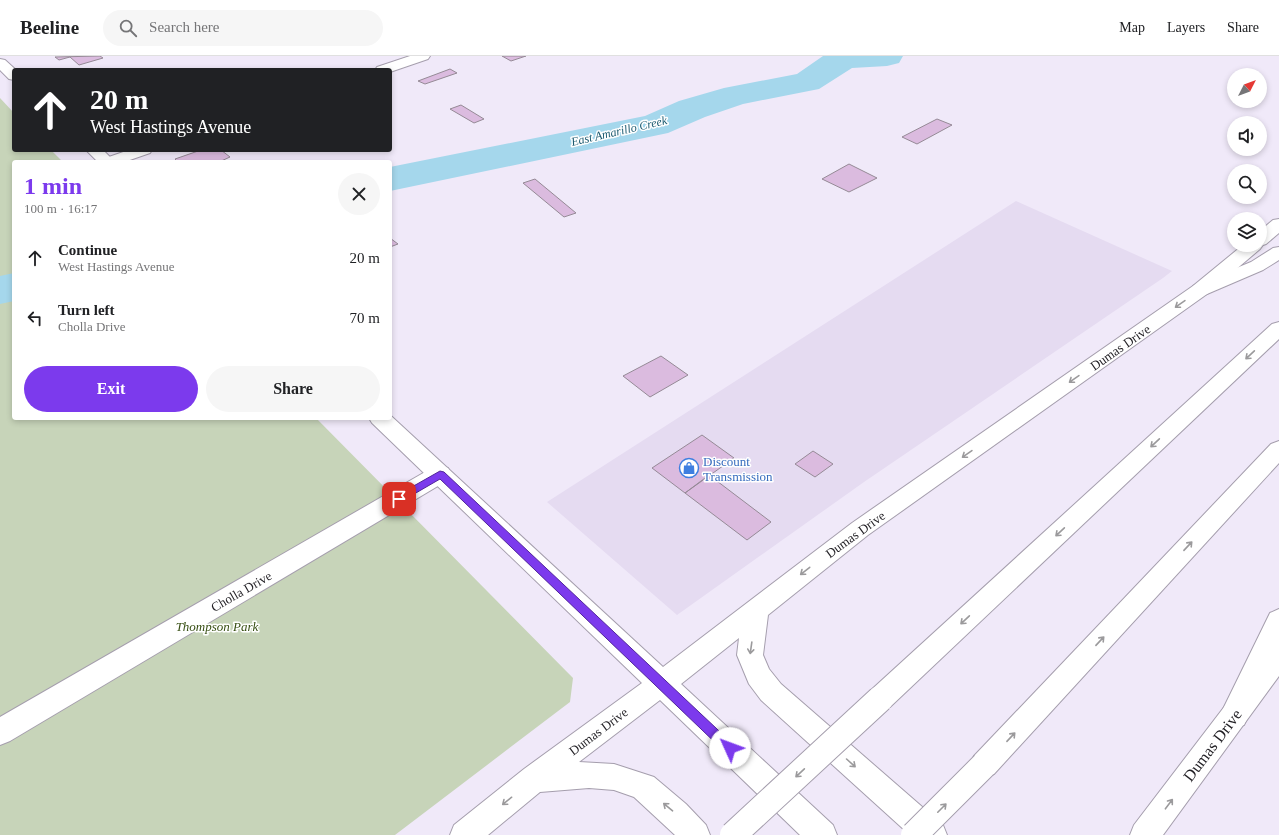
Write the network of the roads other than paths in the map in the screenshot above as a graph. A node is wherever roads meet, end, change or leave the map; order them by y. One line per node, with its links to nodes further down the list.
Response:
1 (423, 56): 3 (main road)
2 (0, 63): 4 (main road)
3 (388, 68)
4 (12, 74)
5 (96, 152): 7 (main road)
6 (138, 152): 8 (main road)
7 (106, 160)
8 (114, 160)
9 (1279, 224): 10 (main road)
10 (1267, 234)
11 (1246, 252): 13 (main road, Dumas Drive)
12 (1279, 252): 13 (main road)
13 (1200, 290): 18 (main road, Dumas Drive, one-way to 18)
14 (1279, 328): 27 (main road, one-way to 27, bridge)
15 (382, 420): 17 (main road)
16 (1279, 449): 29 (main road, one-way to 16, bridge)
17 (440, 474): 21 (main road); 23 (main road, Cholla Drive)
18 (756, 609): 21 (main road, Dumas Drive); 30 (main road, one-way to 30)
19 (1279, 620): 22 (main road)
20 (1279, 655): 22 (main road, Dumas Drive)
21 (661, 684): 24 (main road, Dumas Drive); 28 (main road)
22 (1234, 716): 31 (main road, Dumas Drive, one-way to 22)
23 (0, 732)
24 (534, 779): 25 (main road, Dumas Drive, one-way to 25); 26 (main road, one-way to 24)
25 (464, 835)
26 (695, 835)
27 (733, 835)
28 (822, 835)
29 (914, 835)
30 (932, 835)
31 (1145, 835)

